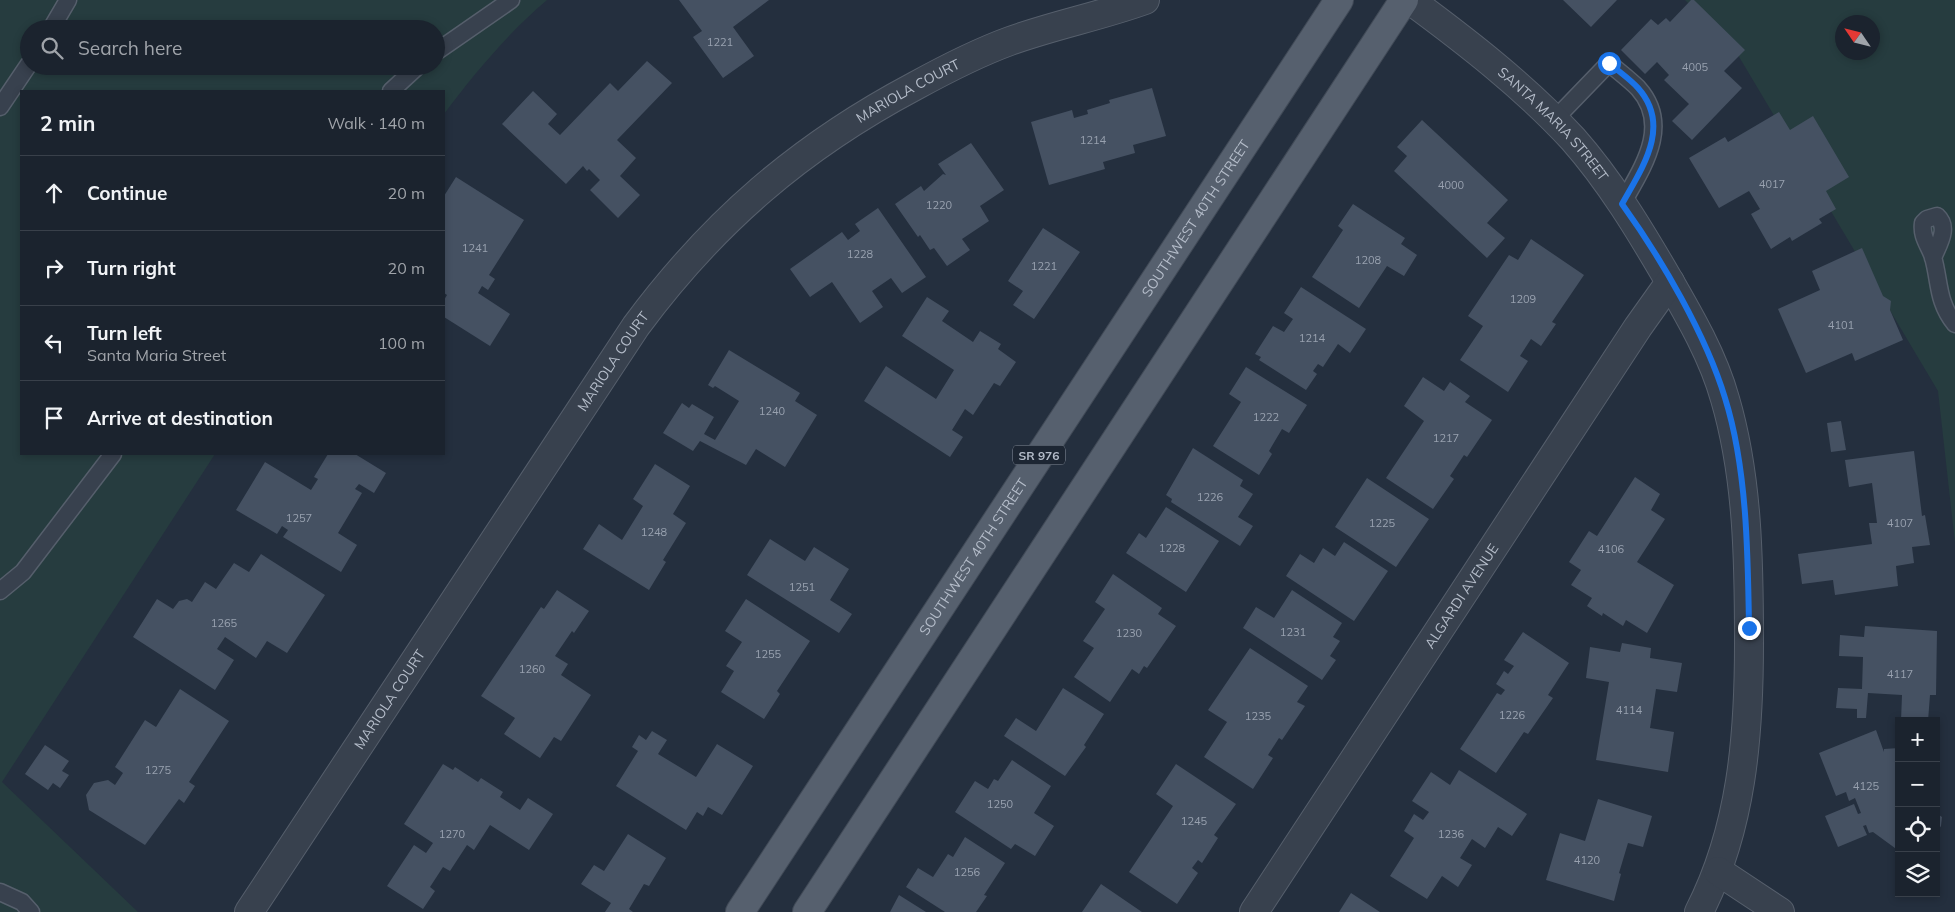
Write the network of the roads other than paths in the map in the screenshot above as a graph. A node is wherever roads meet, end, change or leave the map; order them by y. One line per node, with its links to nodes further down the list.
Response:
1 (68, 0): 7 (lane)
2 (511, 0): 8 (lane)
3 (1145, 0): 23 (street, MARIOLA COURT)
4 (1339, 0): 24 (main road, SOUTHWEST 40TH STREET / SR 976)
5 (1404, 0): 25 (main road)
6 (1410, 0): 13 (street, SANTA MARIA STREET)
7 (56, 20)
8 (445, 46)
9 (22, 75): 12 (lane)
10 (408, 75): 11 (lane)
11 (392, 90)
12 (0, 107)
13 (1554, 120): 14 (street, SANTA MARIA STREET); 14 (lane)
14 (1622, 204): 16 (street, SANTA MARIA STREET)
15 (1933, 258): 17 (lane)
16 (1670, 282): 20 (street, SANTA MARIA STREET); 26 (street, ALGARDI AVENUE)
17 (1955, 324)
18 (112, 455): 19 (lane)
19 (0, 592)
20 (1718, 871): 27 (street, SANTA MARIA STREET); 28 (street)
21 (0, 892): 22 (lane)
22 (31, 912)
23 (249, 912)
24 (740, 912)
25 (807, 912)
26 (1254, 912)
27 (1699, 912)
28 (1780, 912)

